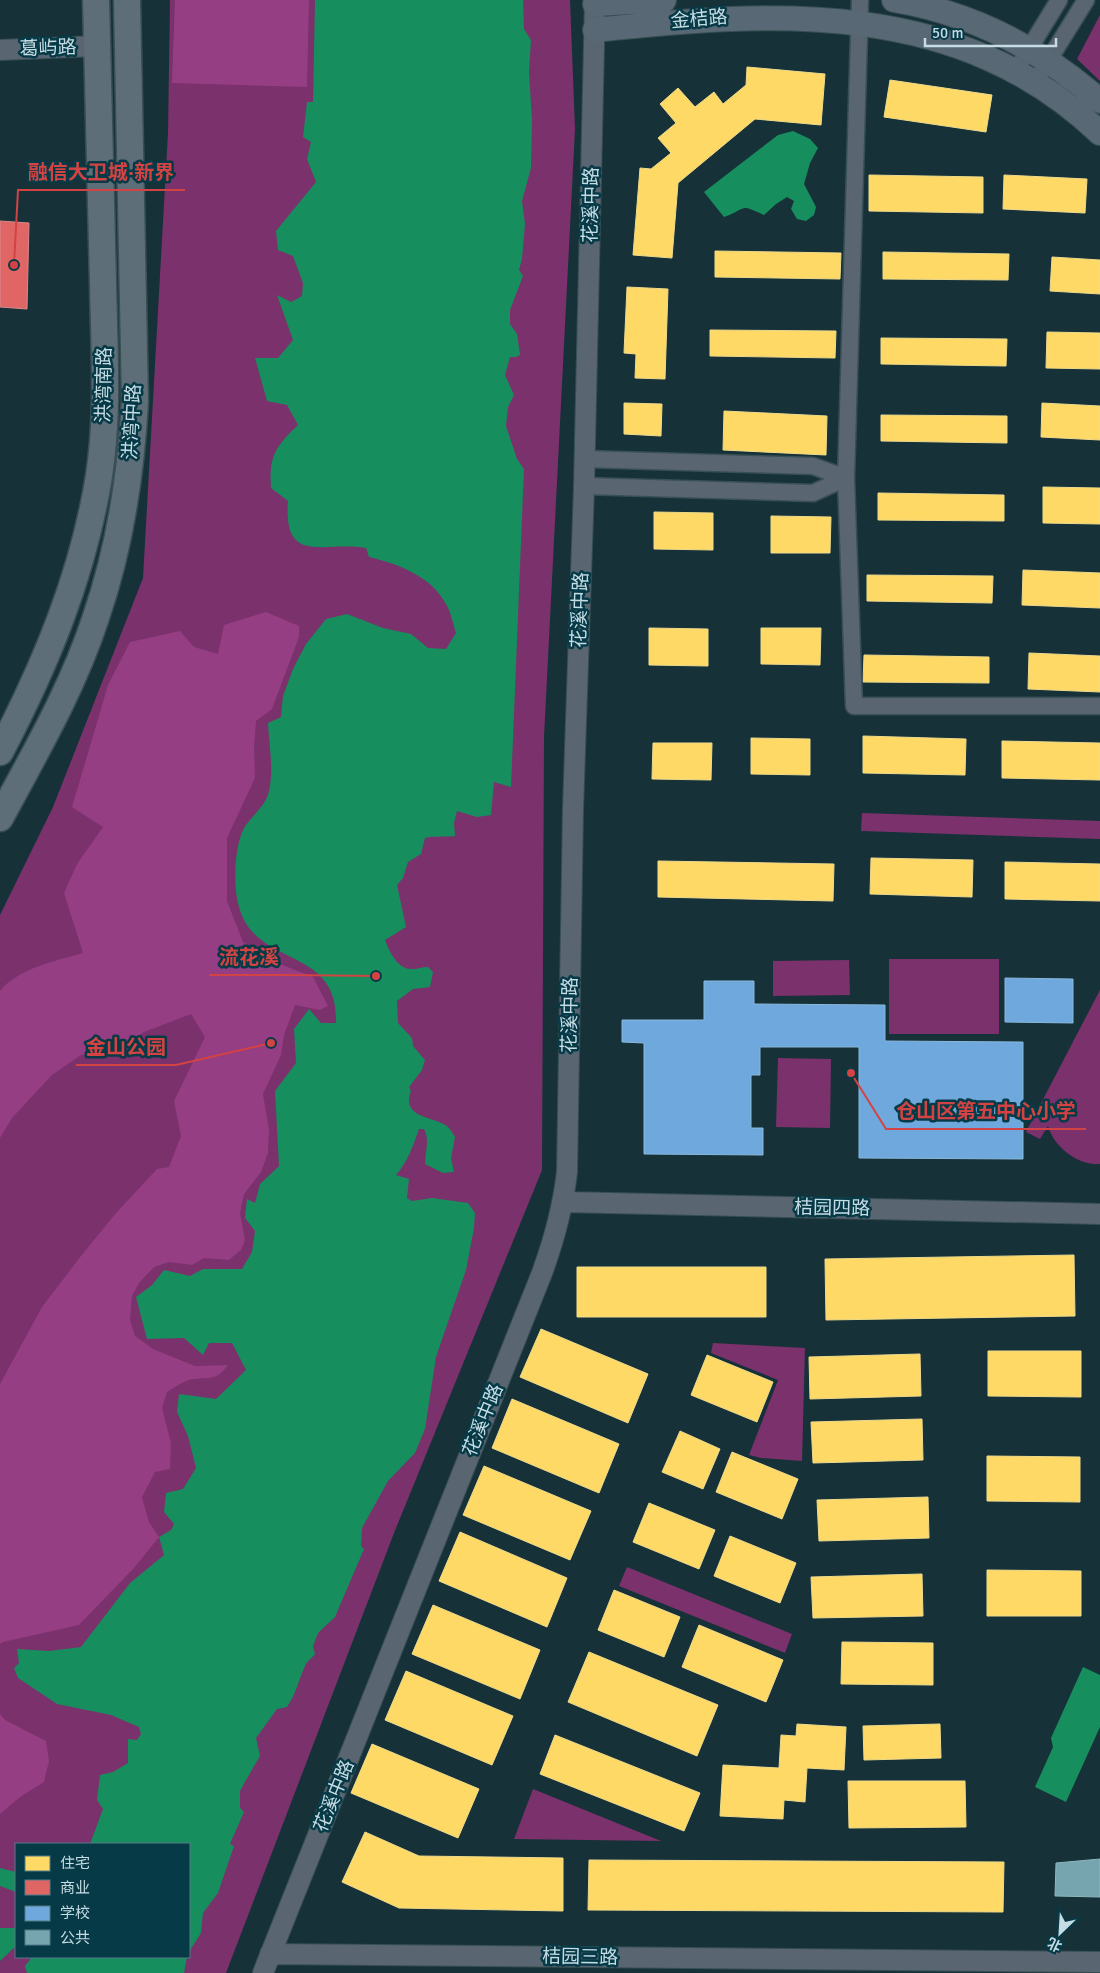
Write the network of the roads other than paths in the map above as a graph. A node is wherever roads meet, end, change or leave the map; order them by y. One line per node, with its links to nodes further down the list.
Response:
1 (96, 0): 10 (main road, 洪湾南路)
2 (128, 0): 20 (main road, 洪湾中路)
3 (664, 0): 7 (main road)
4 (894, 0): 12 (main road)
5 (1060, 0): 12 (street)
6 (1086, 0): 12 (street)
7 (595, 2): 9 (street, 花溪中路)
8 (860, 8): 9 (main road, 金桔路); 12 (main road, 金桔路); 16 (street)
9 (595, 30): 15 (street, 花溪中路)
10 (97, 46): 11 (street, 葛屿路); 19 (main road, 洪湾南路)
11 (0, 50)
12 (1033, 64): 13 (main road); 14 (main road, 金桔路)
13 (1100, 101)
14 (1100, 133)
15 (585, 459): 16 (street); 17 (street, 花溪中路)
16 (846, 478): 17 (street); 18 (street)
17 (584, 486): 21 (street, 花溪中路)
18 (1100, 706)
19 (0, 752)
20 (0, 818)
21 (564, 1202): 22 (street, 桔园四路); 23 (street, 花溪中路)
22 (1100, 1214)
23 (270, 1954): 25 (street, 桔园三路); 26 (street, 花溪中路)
24 (1100, 1962): 25 (street, 桔园三路)
25 (541, 1965)
26 (263, 1973)

